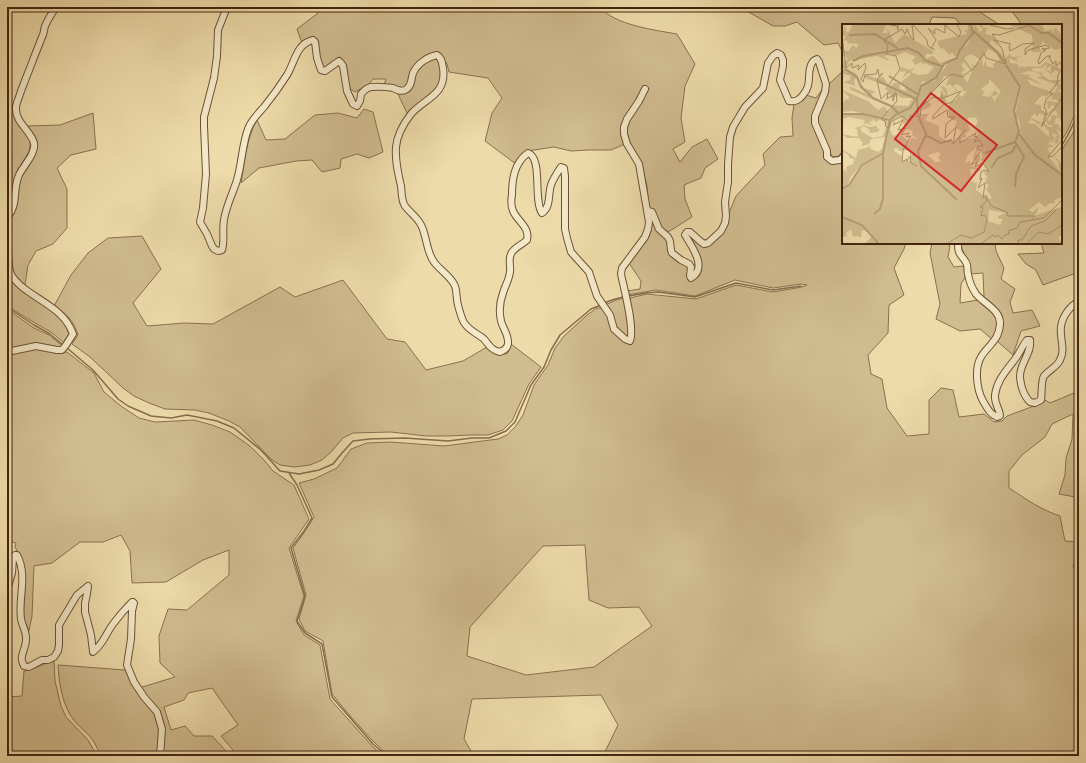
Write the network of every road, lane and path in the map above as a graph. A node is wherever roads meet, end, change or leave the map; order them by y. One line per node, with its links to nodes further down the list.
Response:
1 (56, 7): 6 (street)
2 (227, 7): 7 (street)
3 (645, 89): 7 (street)
4 (842, 158): 7 (street)
5 (7, 188): 6 (street)
6 (13, 208): 8 (street)
7 (648, 211)
8 (7, 218)
9 (7, 240): 12 (street)
10 (958, 244): 11 (street)
11 (1079, 302)
12 (7, 352)
13 (7, 590): 14 (street)
14 (160, 756)

